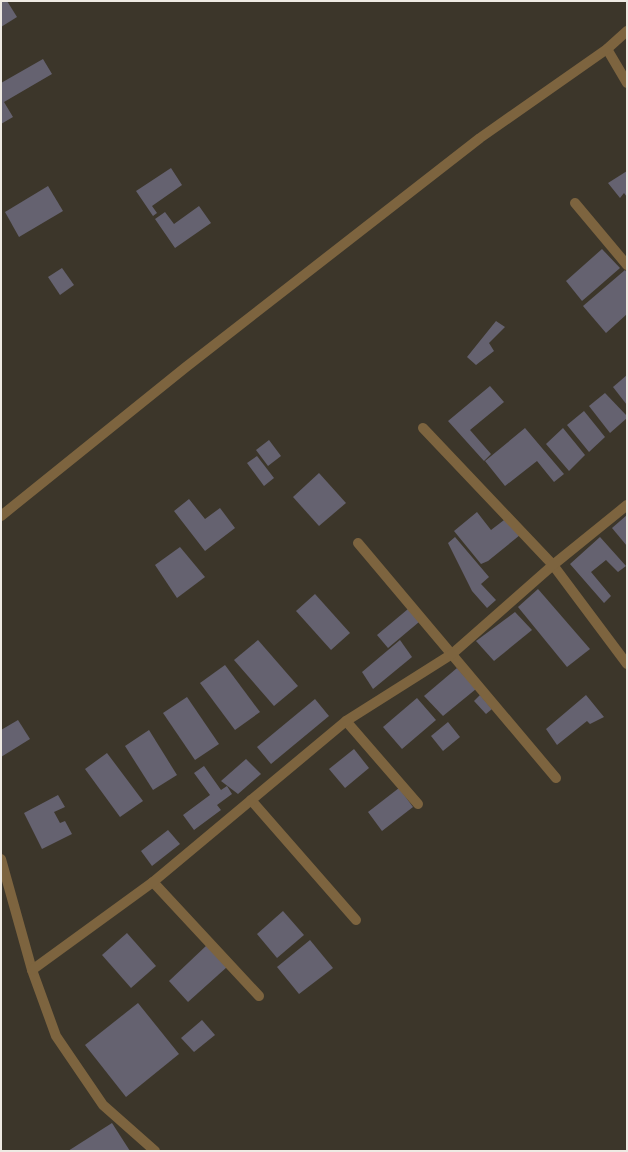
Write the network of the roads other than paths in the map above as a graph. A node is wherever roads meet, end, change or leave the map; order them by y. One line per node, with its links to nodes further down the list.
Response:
1 (627, 31): 2 (street)
2 (607, 49): 3 (street); 8 (street)
3 (627, 83)
4 (575, 204): 5 (street)
5 (627, 265)
6 (423, 428): 10 (street)
7 (627, 505): 10 (street)
8 (1, 516)
9 (358, 543): 11 (street)
10 (553, 565): 11 (street); 12 (street)
11 (452, 654): 13 (street); 14 (street)
12 (627, 664)
13 (346, 720): 15 (street); 16 (street)
14 (556, 778)
15 (251, 800): 18 (street); 19 (street)
16 (418, 804)
17 (1, 859): 20 (street)
18 (153, 882): 20 (street); 21 (street)
19 (356, 920)
20 (32, 970): 22 (street)
21 (259, 996)
22 (155, 1151)

